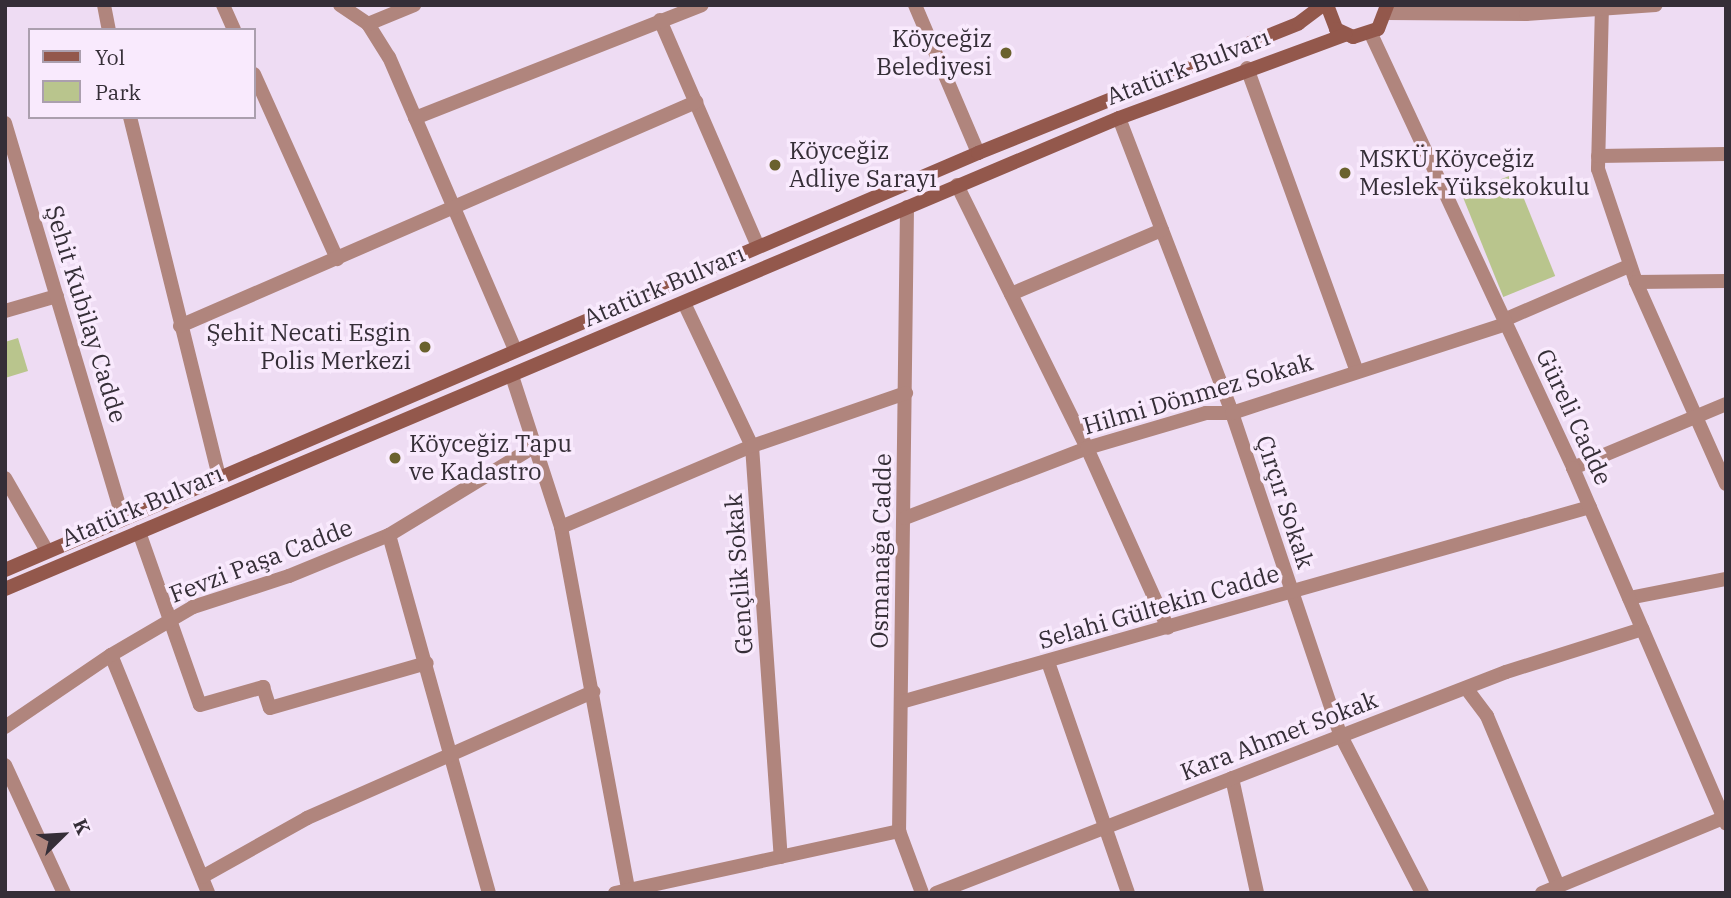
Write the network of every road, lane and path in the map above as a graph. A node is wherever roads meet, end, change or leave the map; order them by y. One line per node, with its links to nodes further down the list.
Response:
1 (104, 5): 13 (street)
2 (223, 5): 14 (street)
3 (340, 5): 12 (street)
4 (414, 5): 12 (street)
5 (702, 5): 11 (street)
6 (915, 5): 24 (street)
7 (1325, 5): 16 (main road); 24 (main road, Atatürk Bulvarı)
8 (1656, 5): 9 (street)
9 (1602, 7): 10 (street); 26 (street)
10 (1387, 9): 15 (main road)
11 (660, 20): 19 (street); 20 (street)
12 (368, 24): 20 (street)
13 (109, 28)
14 (233, 28)
15 (1371, 34): 16 (main road, Atatürk Bulvarı); 40 (street, Güreli Cadde)
16 (1345, 35): 17 (main road, Atatürk Bulvarı)
17 (1247, 68): 21 (main road, Atatürk Bulvarı); 43 (street)
18 (256, 78): 32 (street)
19 (696, 102): 29 (street); 31 (street)
20 (415, 118): 29 (street)
21 (1119, 118): 27 (main road, Atatürk Bulvarı); 30 (street, Çırçır Sokak)
22 (130, 119): 41 (street)
23 (5, 123): 37 (street, Şehit Kubilay Cadde)
24 (978, 153): 31 (main road, Atatürk Bulvarı)
25 (1726, 154): 26 (street)
26 (1598, 156): 33 (street)
27 (957, 186): 28 (main road, Atatürk Bulvarı); 36 (street)
28 (907, 207): 38 (main road, Atatürk Bulvarı); 45 (street, Osmanağa Cadde)
29 (454, 208): 32 (street); 42 (street)
30 (1162, 229): 36 (street); 47 (street, Çırçır Sokak)
31 (758, 247): 42 (main road, Atatürk Bulvarı)
32 (337, 259): 41 (street)
33 (1629, 266): 35 (street); 40 (street, Hilmi Dönmez Sokak)
34 (1726, 281): 35 (street)
35 (1636, 282): 48 (street)
36 (1011, 294): 51 (street)
37 (57, 296): 39 (street); 57 (street, Şehit Kubilay Cadde)
38 (684, 303): 44 (main road, Atatürk Bulvarı); 50 (street, Gençlik Sokak)
39 (5, 311)
40 (1505, 322): 43 (street, Hilmi Dönmez Sokak); 52 (street, Güreli Cadde)
41 (180, 326): 53 (street)
42 (515, 350): 53 (main road, Atatürk Bulvarı)
43 (1357, 372): 47 (street, Hilmi Dönmez Sokak)
44 (512, 376): 49 (street); 60 (main road, Atatürk Bulvarı)
45 (906, 393): 50 (street); 58 (street, Osmanağa Cadde)
46 (1726, 404): 48 (street)
47 (1232, 413): 51 (street, Hilmi Dönmez Sokak); 66 (street, Çırçır Sokak)
48 (1695, 414): 52 (street); 55 (street)
49 (537, 445): 59 (street); 61 (street, Fevzi Paşa Cadde)
50 (752, 446): 59 (street); 85 (street, Gençlik Sokak)
51 (1087, 448): 58 (street, Hilmi Dönmez Sokak); 69 (street)
52 (1573, 467): 56 (street, Güreli Cadde)
53 (219, 475): 57 (main road, Atatürk Bulvarı)
54 (5, 478): 62 (street)
55 (1726, 484)
56 (1590, 507): 66 (street, Selahi Gültekin Cadde); 67 (street, Güreli Cadde)
57 (123, 518): 62 (main road, Atatürk Bulvarı)
58 (905, 518): 76 (street, Osmanağa Cadde)
59 (561, 527): 75 (street)
60 (139, 532): 65 (main road, Atatürk Bulvarı); 68 (street)
61 (388, 535): 68 (street, Fevzi Paşa Cadde); 73 (street)
62 (47, 551): 63 (main road, Atatürk Bulvarı)
63 (5, 570)
64 (1726, 579): 67 (street)
65 (5, 589)
66 (1291, 593): 69 (street, Selahi Gültekin Cadde); 78 (street, Çırçır Sokak)
67 (1629, 597): 70 (street, Güreli Cadde)
68 (170, 620): 71 (street, Fevzi Paşa Cadde); 73 (street)
69 (1168, 628): 72 (street, Selahi Gültekin Cadde)
70 (1642, 629): 74 (street, Kara Ahmet Sokak); 82 (street, Güreli Cadde)
71 (111, 655): 77 (street, Fevzi Paşa Cadde); 86 (street)
72 (1048, 662): 76 (street, Selahi Gültekin Cadde); 83 (street)
73 (427, 663): 79 (street)
74 (1466, 688): 78 (street, Kara Ahmet Sokak); 87 (street)
75 (593, 692): 79 (street); 88 (street)
76 (901, 702): 84 (street, Osmanağa Cadde)
77 (5, 726)
78 (1341, 736): 81 (street, Kara Ahmet Sokak); 96 (street, Çırçır Sokak)
79 (450, 751): 86 (street); 91 (street)
80 (5, 765): 89 (street)
81 (1232, 778): 83 (street, Kara Ahmet Sokak); 95 (street)
82 (1725, 821): 87 (street)
83 (1107, 827): 93 (street, Kara Ahmet Sokak); 94 (street)
84 (899, 831): 85 (street); 92 (street, Osmanağa Cadde)
85 (781, 857): 88 (street)
86 (202, 877): 90 (street)
87 (1558, 886): 97 (street)
88 (624, 892)
89 (64, 893)
90 (208, 893)
91 (489, 893)
92 (922, 893)
93 (936, 893)
94 (1128, 893)
95 (1257, 893)
96 (1422, 893)
97 (1542, 893)

